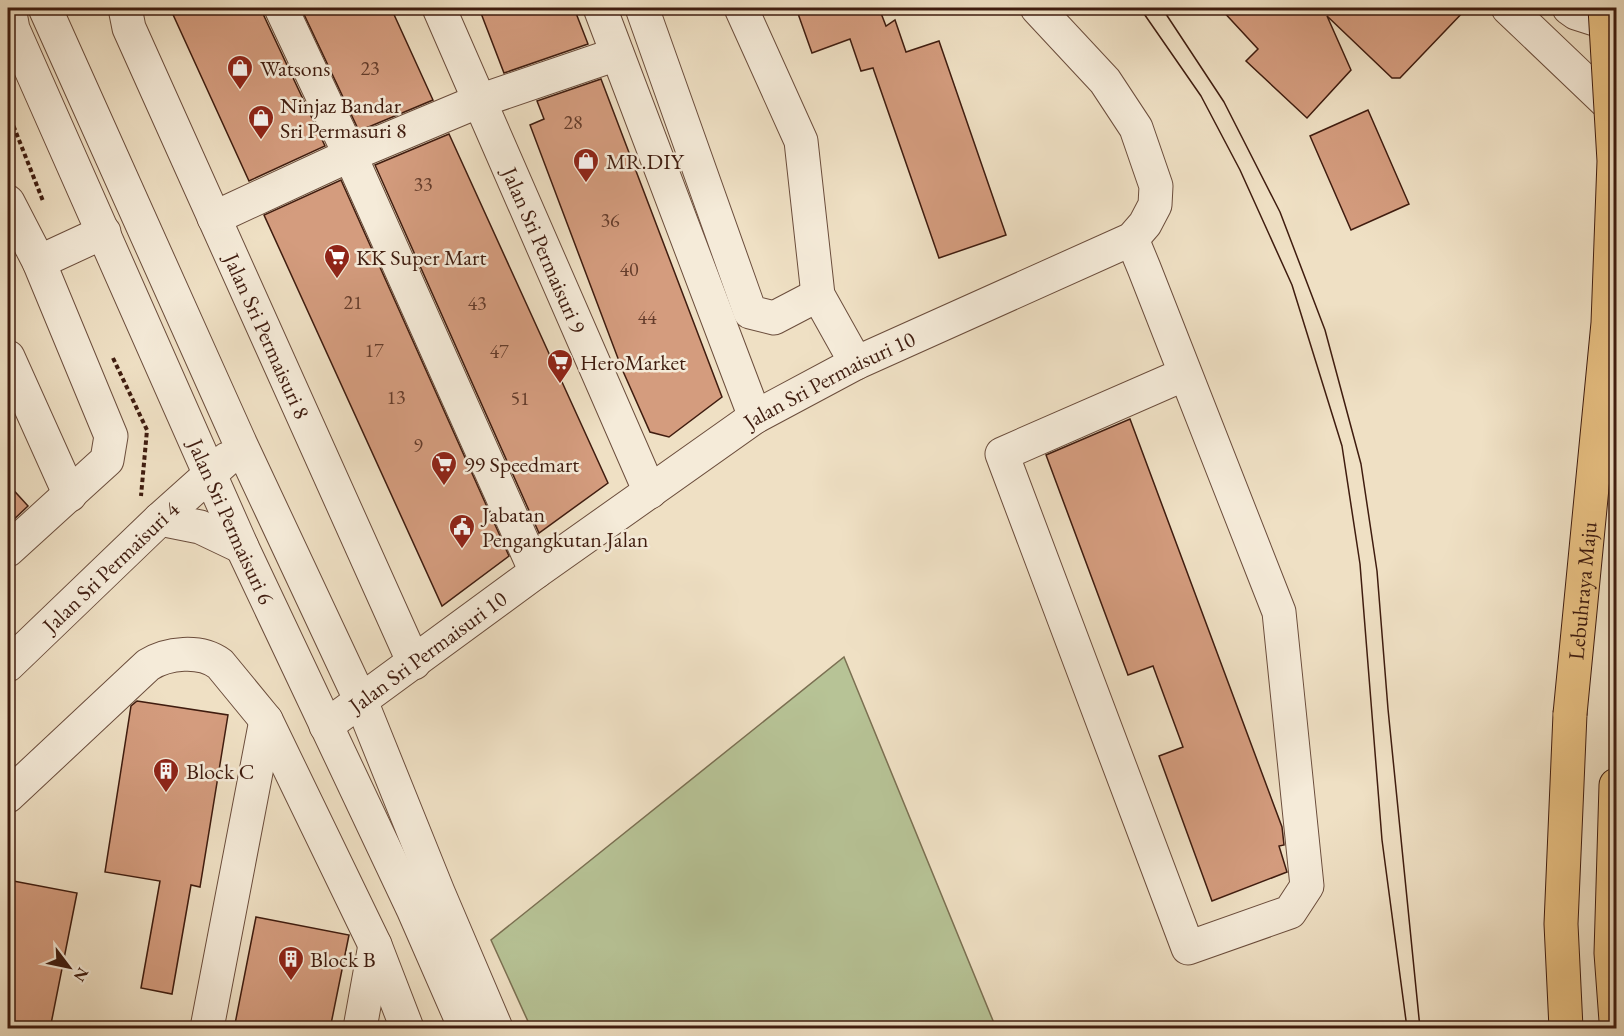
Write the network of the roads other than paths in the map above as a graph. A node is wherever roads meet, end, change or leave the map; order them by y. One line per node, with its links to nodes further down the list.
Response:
1 (45, 8): 28 (street, Jalan Sri Permaisuri 6)
2 (125, 8): 19 (street, Jalan Sri Permaisuri 8)
3 (281, 8): 17 (street)
4 (439, 8): 15 (street, Jalan Sri Permaisuri 9)
5 (600, 8): 14 (street)
6 (642, 8): 23 (street)
7 (741, 8): 23 (street)
8 (1037, 8): 21 (street, Jalan Sri Permaisuri 10)
9 (1508, 8): 16 (street)
10 (1569, 8): 12 (street)
11 (1605, 8): 50 (highway, Lebuhraya Maju, bridge)
12 (1617, 18)
13 (10, 19): 20 (street, Jalan Sri Permaisuri 6)
14 (617, 54): 15 (street); 27 (street)
15 (479, 101): 17 (street); 30 (street, Jalan Sri Permaisuri 9)
16 (1617, 111)
17 (350, 155): 19 (street); 35 (street)
18 (8, 202): 22 (street)
19 (214, 218): 36 (street, Jalan Sri Permaisuri 8)
20 (104, 232): 22 (street); 29 (street, Jalan Sri Permaisuri 6)
21 (1132, 239): 25 (street, Jalan Sri Permaisuri 10); 26 (street)
22 (39, 262): 31 (street)
23 (818, 295): 25 (street)
24 (8, 357): 31 (street)
25 (856, 363): 27 (street, Jalan Sri Permaisuri 10)
26 (1185, 374): 26 (street)
27 (755, 417): 30 (street, Jalan Sri Permaisuri 10)
28 (241, 445): 29 (street, Jalan Sri Permaisuri 4); 38 (street, Jalan Sri Permaisuri 6)
29 (211, 474): 32 (street, Jalan Sri Permaisuri 4); 33 (street, Jalan Sri Permaisuri 6)
30 (650, 492): 35 (street, Jalan Sri Permaisuri 10)
31 (70, 495): 34 (street)
32 (160, 519): 33 (street); 37 (street, Jalan Sri Permaisuri 4)
33 (242, 547): 40 (street, Jalan Sri Permaisuri 6)
34 (8, 550)
35 (536, 572): 36 (street, Jalan Sri Permaisuri 10)
36 (414, 663): 38 (street, Jalan Sri Permaisuri 10)
37 (8, 665)
38 (361, 701): 40 (street, Jalan Sri Permaisuri 10); 49 (street, Jalan Sri Permaisuri 6)
39 (266, 720): 42 (street); 43 (street); 45 (street)
40 (326, 726): 48 (street, Jalan Sri Permaisuri 6)
41 (1617, 785): 44 (highway)
42 (8, 796)
43 (375, 945): 46 (street); 47 (street)
44 (1617, 1021)
45 (207, 1029)
46 (360, 1029)
47 (408, 1029)
48 (465, 1029)
49 (496, 1029)
50 (1566, 1029)

